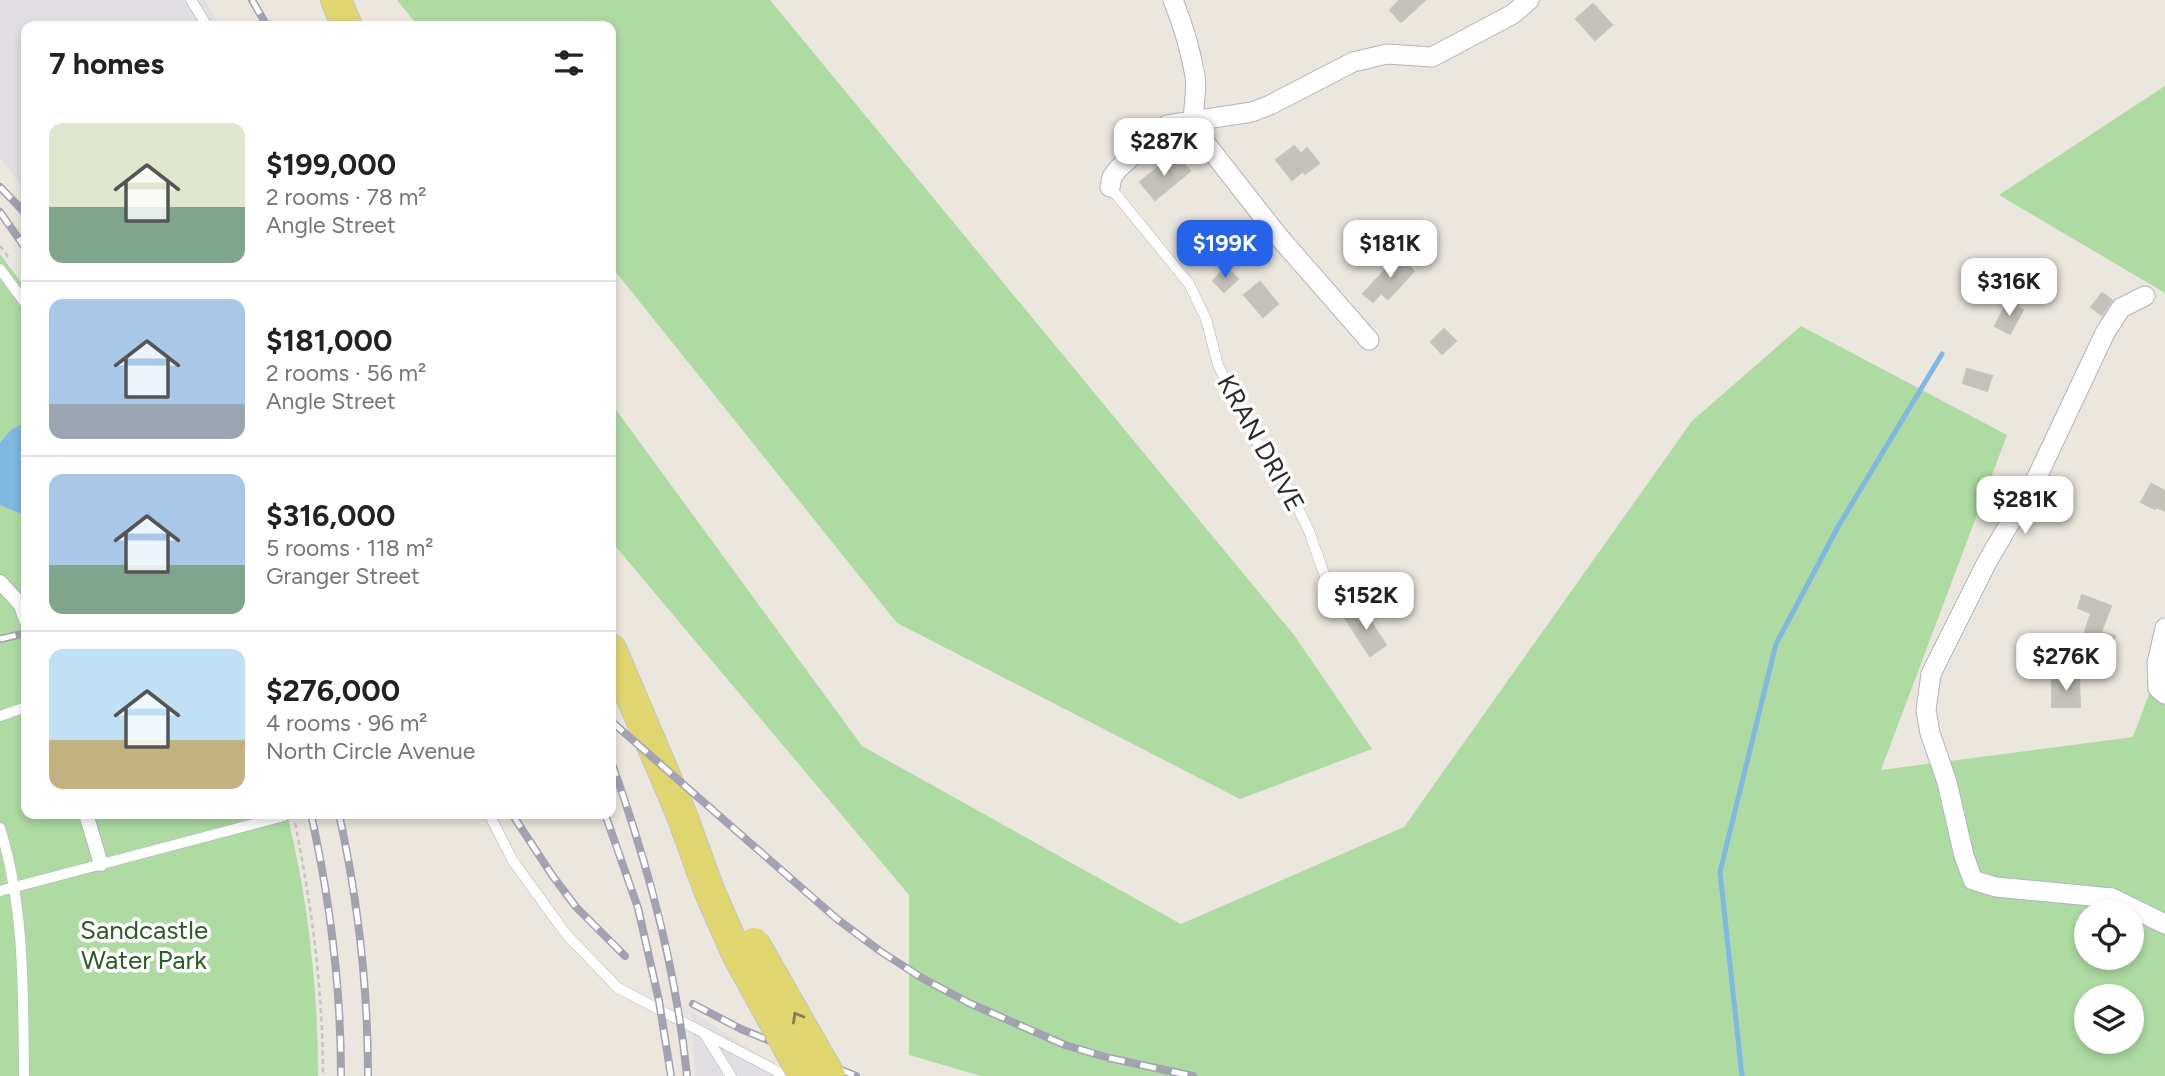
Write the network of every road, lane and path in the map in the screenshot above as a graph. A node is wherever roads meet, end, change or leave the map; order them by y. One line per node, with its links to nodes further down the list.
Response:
1 (191, 0): 5 (lane)
2 (336, 0): 6 (main road)
3 (1173, 0): 7 (street)
4 (1529, 0): 7 (street)
5 (205, 21)
6 (345, 21)
7 (1192, 120): 8 (street); 12 (street)
8 (1110, 187): 14 (lane, KRAN DRIVE)
9 (0, 269): 11 (lane)
10 (2146, 296): 29 (street)
11 (21, 297)
12 (1369, 340)
13 (0, 582): 15 (street)
14 (1334, 602)
15 (21, 605)
16 (2165, 628): 18 (street)
17 (616, 661): 30 (main road)
18 (2162, 691)
19 (21, 709): 20 (lane)
20 (0, 716)
21 (88, 819): 26 (street)
22 (273, 819): 26 (lane)
23 (289, 819): 33 (path)
24 (492, 819): 31 (lane)
25 (0, 828): 27 (lane)
26 (101, 864): 27 (lane)
27 (16, 887): 28 (lane); 32 (lane)
28 (0, 891)
29 (2165, 924)
30 (746, 948): 36 (main road, bridge); 37 (main road, one-way to 30, bridge)
31 (704, 1032): 34 (lane); 35 (lane)
32 (24, 1076)
33 (323, 1076)
34 (731, 1076)
35 (786, 1076)
36 (804, 1076)
37 (831, 1076)

